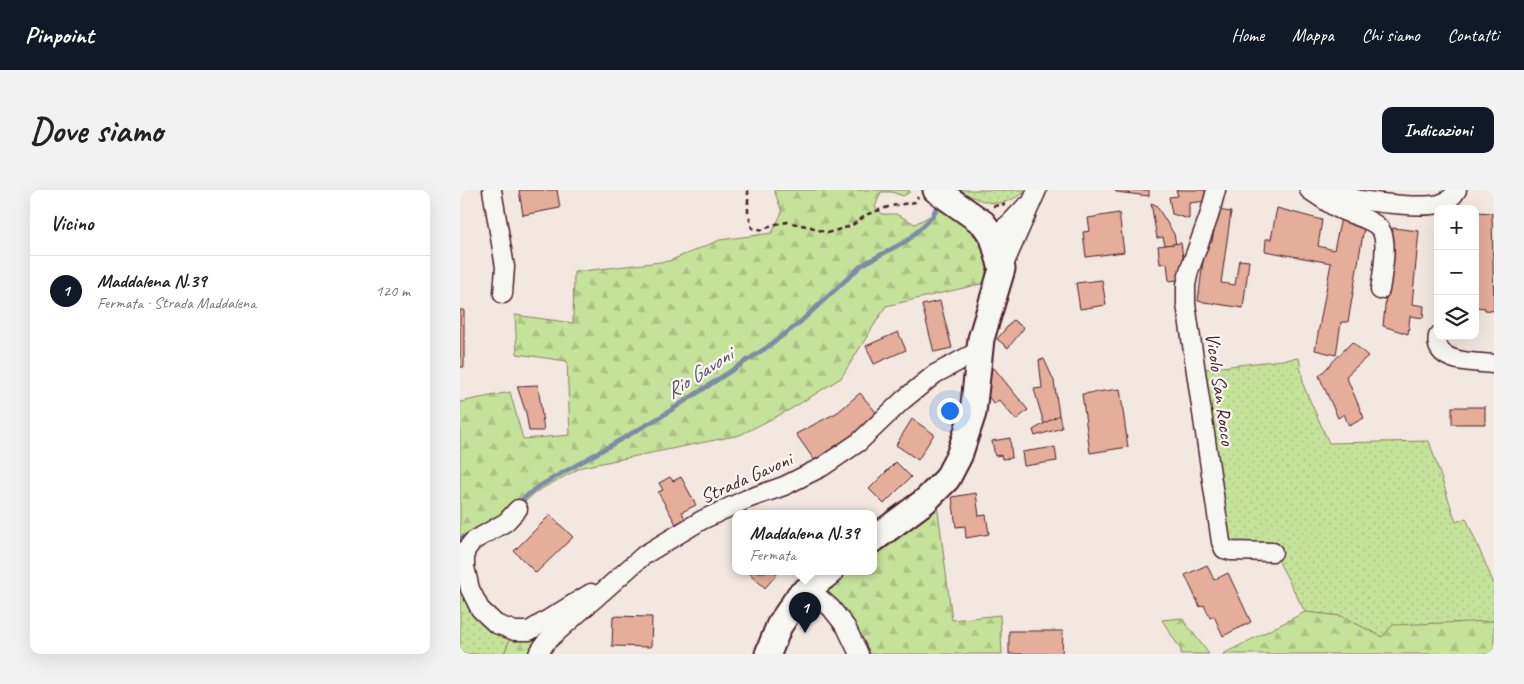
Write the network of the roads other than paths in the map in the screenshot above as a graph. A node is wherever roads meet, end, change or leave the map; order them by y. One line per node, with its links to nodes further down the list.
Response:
1 (492, 190): 13 (street)
2 (1216, 190): 19 (street, Vicolo San Rocco)
3 (1309, 190): 12 (street)
4 (1330, 190): 8 (street)
5 (1457, 190): 9 (street)
6 (928, 193): 10 (street)
7 (1035, 193): 10 (street); 11 (street)
8 (1434, 205)
9 (1445, 205)
10 (993, 237): 11 (street)
11 (1002, 269): 15 (street)
12 (1380, 290)
13 (503, 294)
14 (1437, 340): 16 (street)
15 (980, 350): 18 (street); 22 (street, Strada Gavoni)
16 (1494, 364)
17 (518, 509): 22 (street)
18 (877, 537)
19 (1273, 552)
20 (826, 575): 21 (street)
21 (808, 588): 24 (street); 25 (street)
22 (606, 589): 23 (street, Strada Gavoni)
23 (538, 654)
24 (768, 654)
25 (859, 654)

